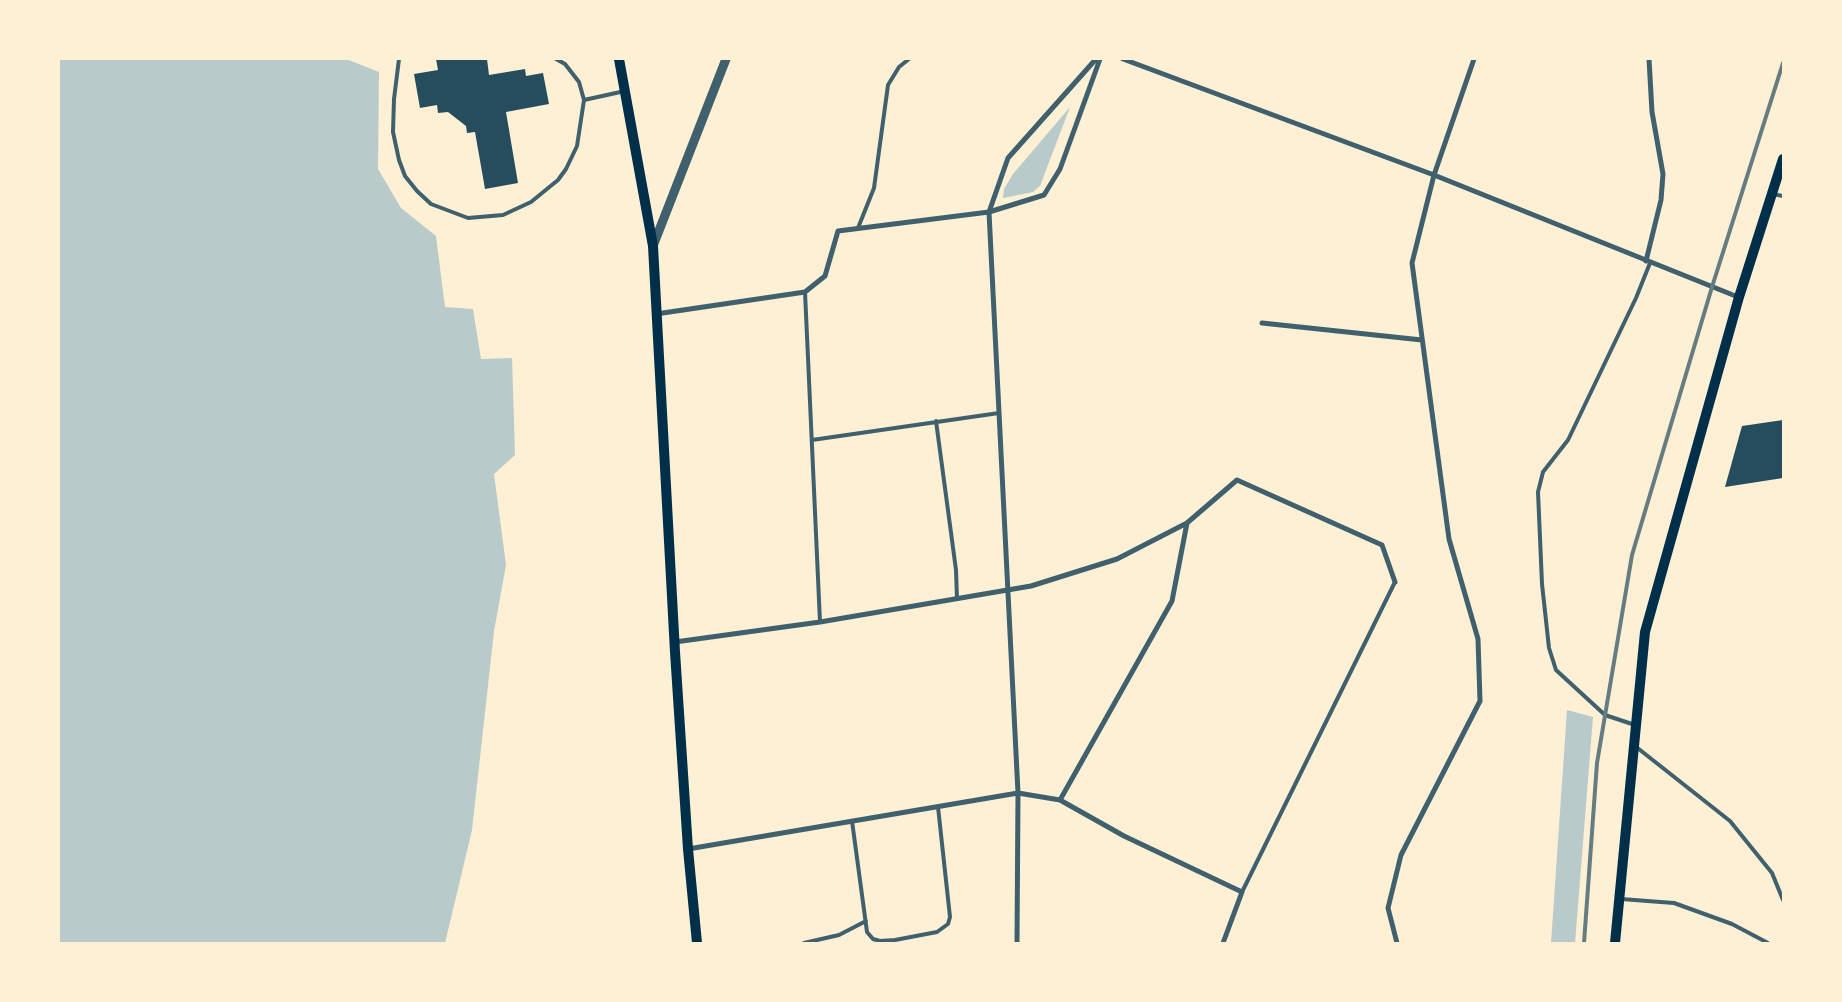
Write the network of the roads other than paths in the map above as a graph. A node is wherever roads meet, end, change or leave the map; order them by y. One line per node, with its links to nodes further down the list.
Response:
1 (400, 59): 12 (lane)
2 (556, 59): 12 (lane)
3 (619, 59): 11 (main road)
4 (726, 59): 19 (street)
5 (909, 59): 18 (lane)
6 (1096, 59): 17 (street)
7 (1100, 59): 17 (street)
8 (1123, 59): 14 (street)
9 (1474, 59): 14 (street)
10 (1649, 59): 20 (street)
11 (625, 91): 12 (lane); 19 (main road)
12 (584, 100)
13 (1783, 159): 15 (main road)
14 (1434, 175): 20 (street); 25 (street)
15 (1772, 194): 16 (lane); 22 (main road)
16 (1783, 196)
17 (988, 212): 18 (street); 26 (street)
18 (858, 228): 21 (street)
19 (653, 246): 23 (main road)
20 (1648, 262): 22 (street); 35 (lane)
21 (805, 292): 23 (street); 28 (lane)
22 (1739, 297): 35 (main road)
23 (655, 314): 34 (main road)
24 (1262, 323): 25 (street)
25 (1422, 340): 50 (street)
26 (999, 412): 27 (lane); 31 (street)
27 (936, 421): 28 (lane); 32 (lane)
28 (812, 440): 33 (lane)
29 (1187, 523): 30 (street); 31 (street); 38 (street)
30 (1395, 582): 42 (lane)
31 (1008, 591): 32 (street); 37 (street)
32 (957, 599): 33 (street)
33 (820, 622): 34 (street)
34 (675, 642): 41 (main road)
35 (1636, 725): 36 (main road)
36 (1634, 745): 43 (main road); 44 (lane)
37 (1018, 793): 38 (street); 39 (street); 48 (street)
38 (1060, 800): 42 (street)
39 (938, 806): 40 (street); 45 (lane)
40 (852, 821): 41 (street); 45 (lane)
41 (688, 849): 46 (main road)
42 (1242, 892): 49 (street)
43 (1618, 899): 51 (main road); 52 (lane)
44 (1783, 900)
45 (866, 920): 47 (lane)
46 (697, 943)
47 (804, 943)
48 (1017, 943)
49 (1223, 943)
50 (1397, 943)
51 (1616, 943)
52 (1768, 943)

